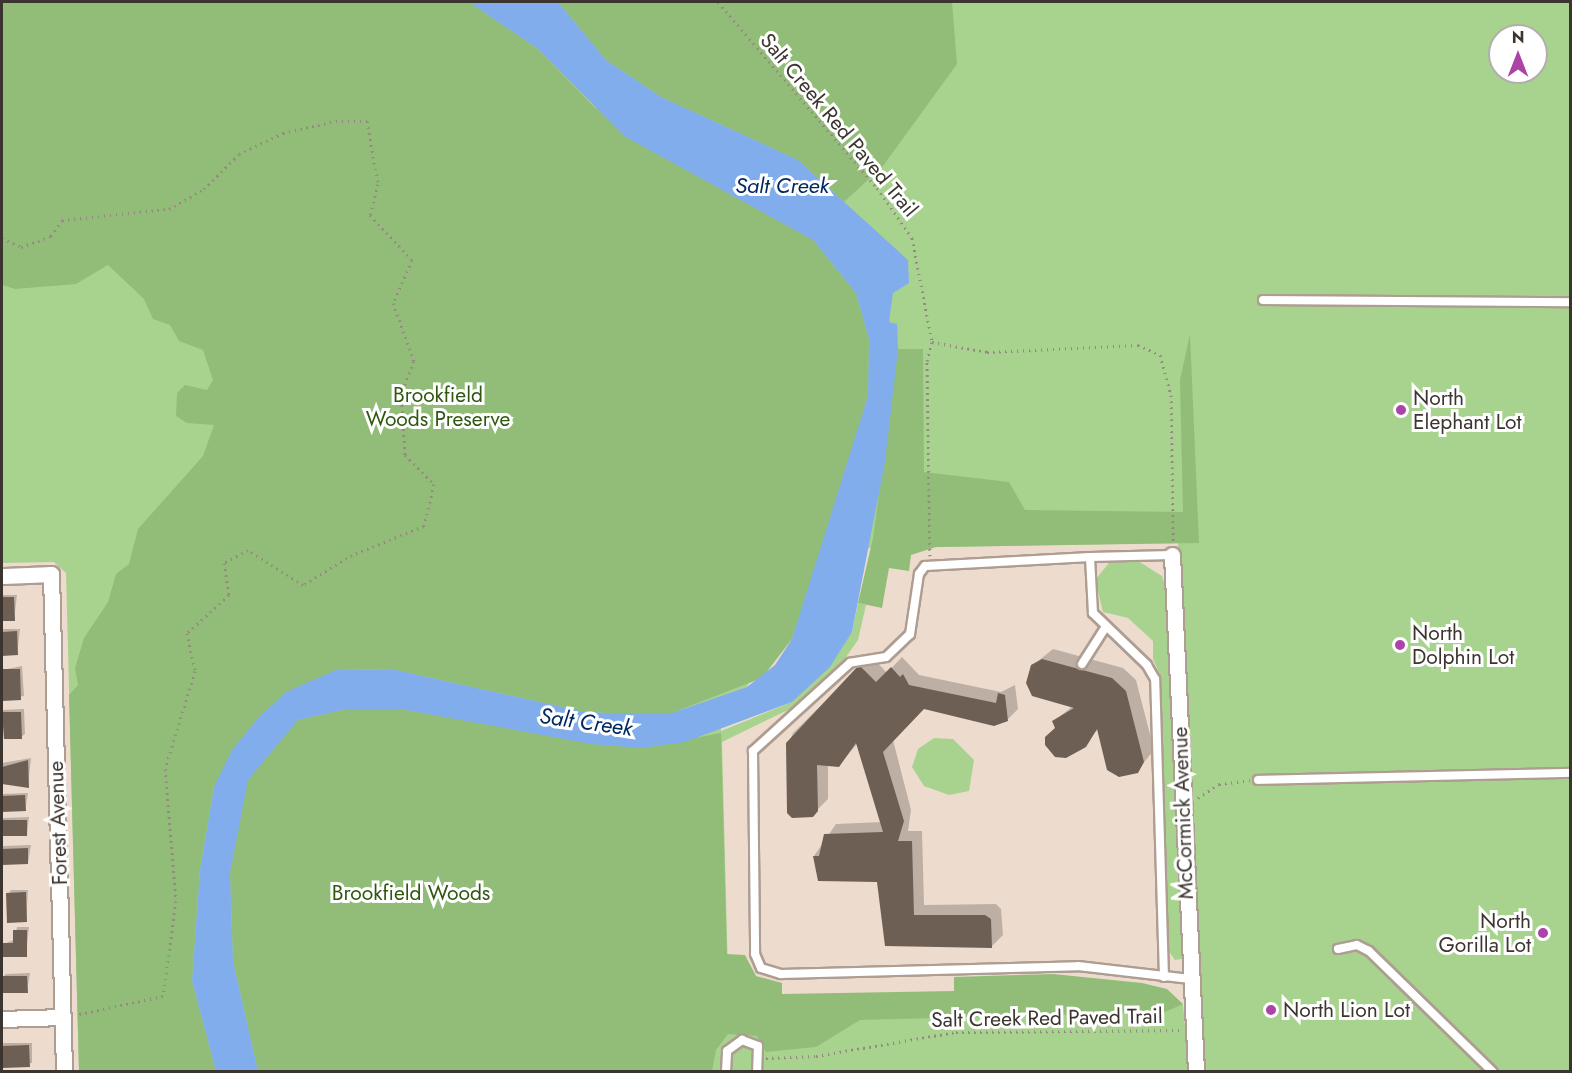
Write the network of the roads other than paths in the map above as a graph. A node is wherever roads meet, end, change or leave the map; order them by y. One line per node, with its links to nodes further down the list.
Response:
1 (1263, 300): 2 (lane)
2 (1570, 302)
3 (1172, 555): 4 (lane); 12 (street, McCormick Avenue)
4 (1090, 557): 6 (lane); 11 (lane)
5 (2, 576): 13 (street, Forest Avenue)
6 (1105, 628): 7 (lane); 11 (lane)
7 (1082, 664)
8 (1570, 773): 9 (lane)
9 (1258, 780)
10 (1338, 949): 19 (lane)
11 (1164, 977): 12 (lane)
12 (1190, 979): 18 (street, McCormick Avenue)
13 (63, 1017): 14 (street); 15 (street, Forest Avenue)
14 (2, 1019)
15 (64, 1071)
16 (726, 1071): 17 (lane)
17 (757, 1071)
18 (1196, 1071)
19 (1493, 1071)

